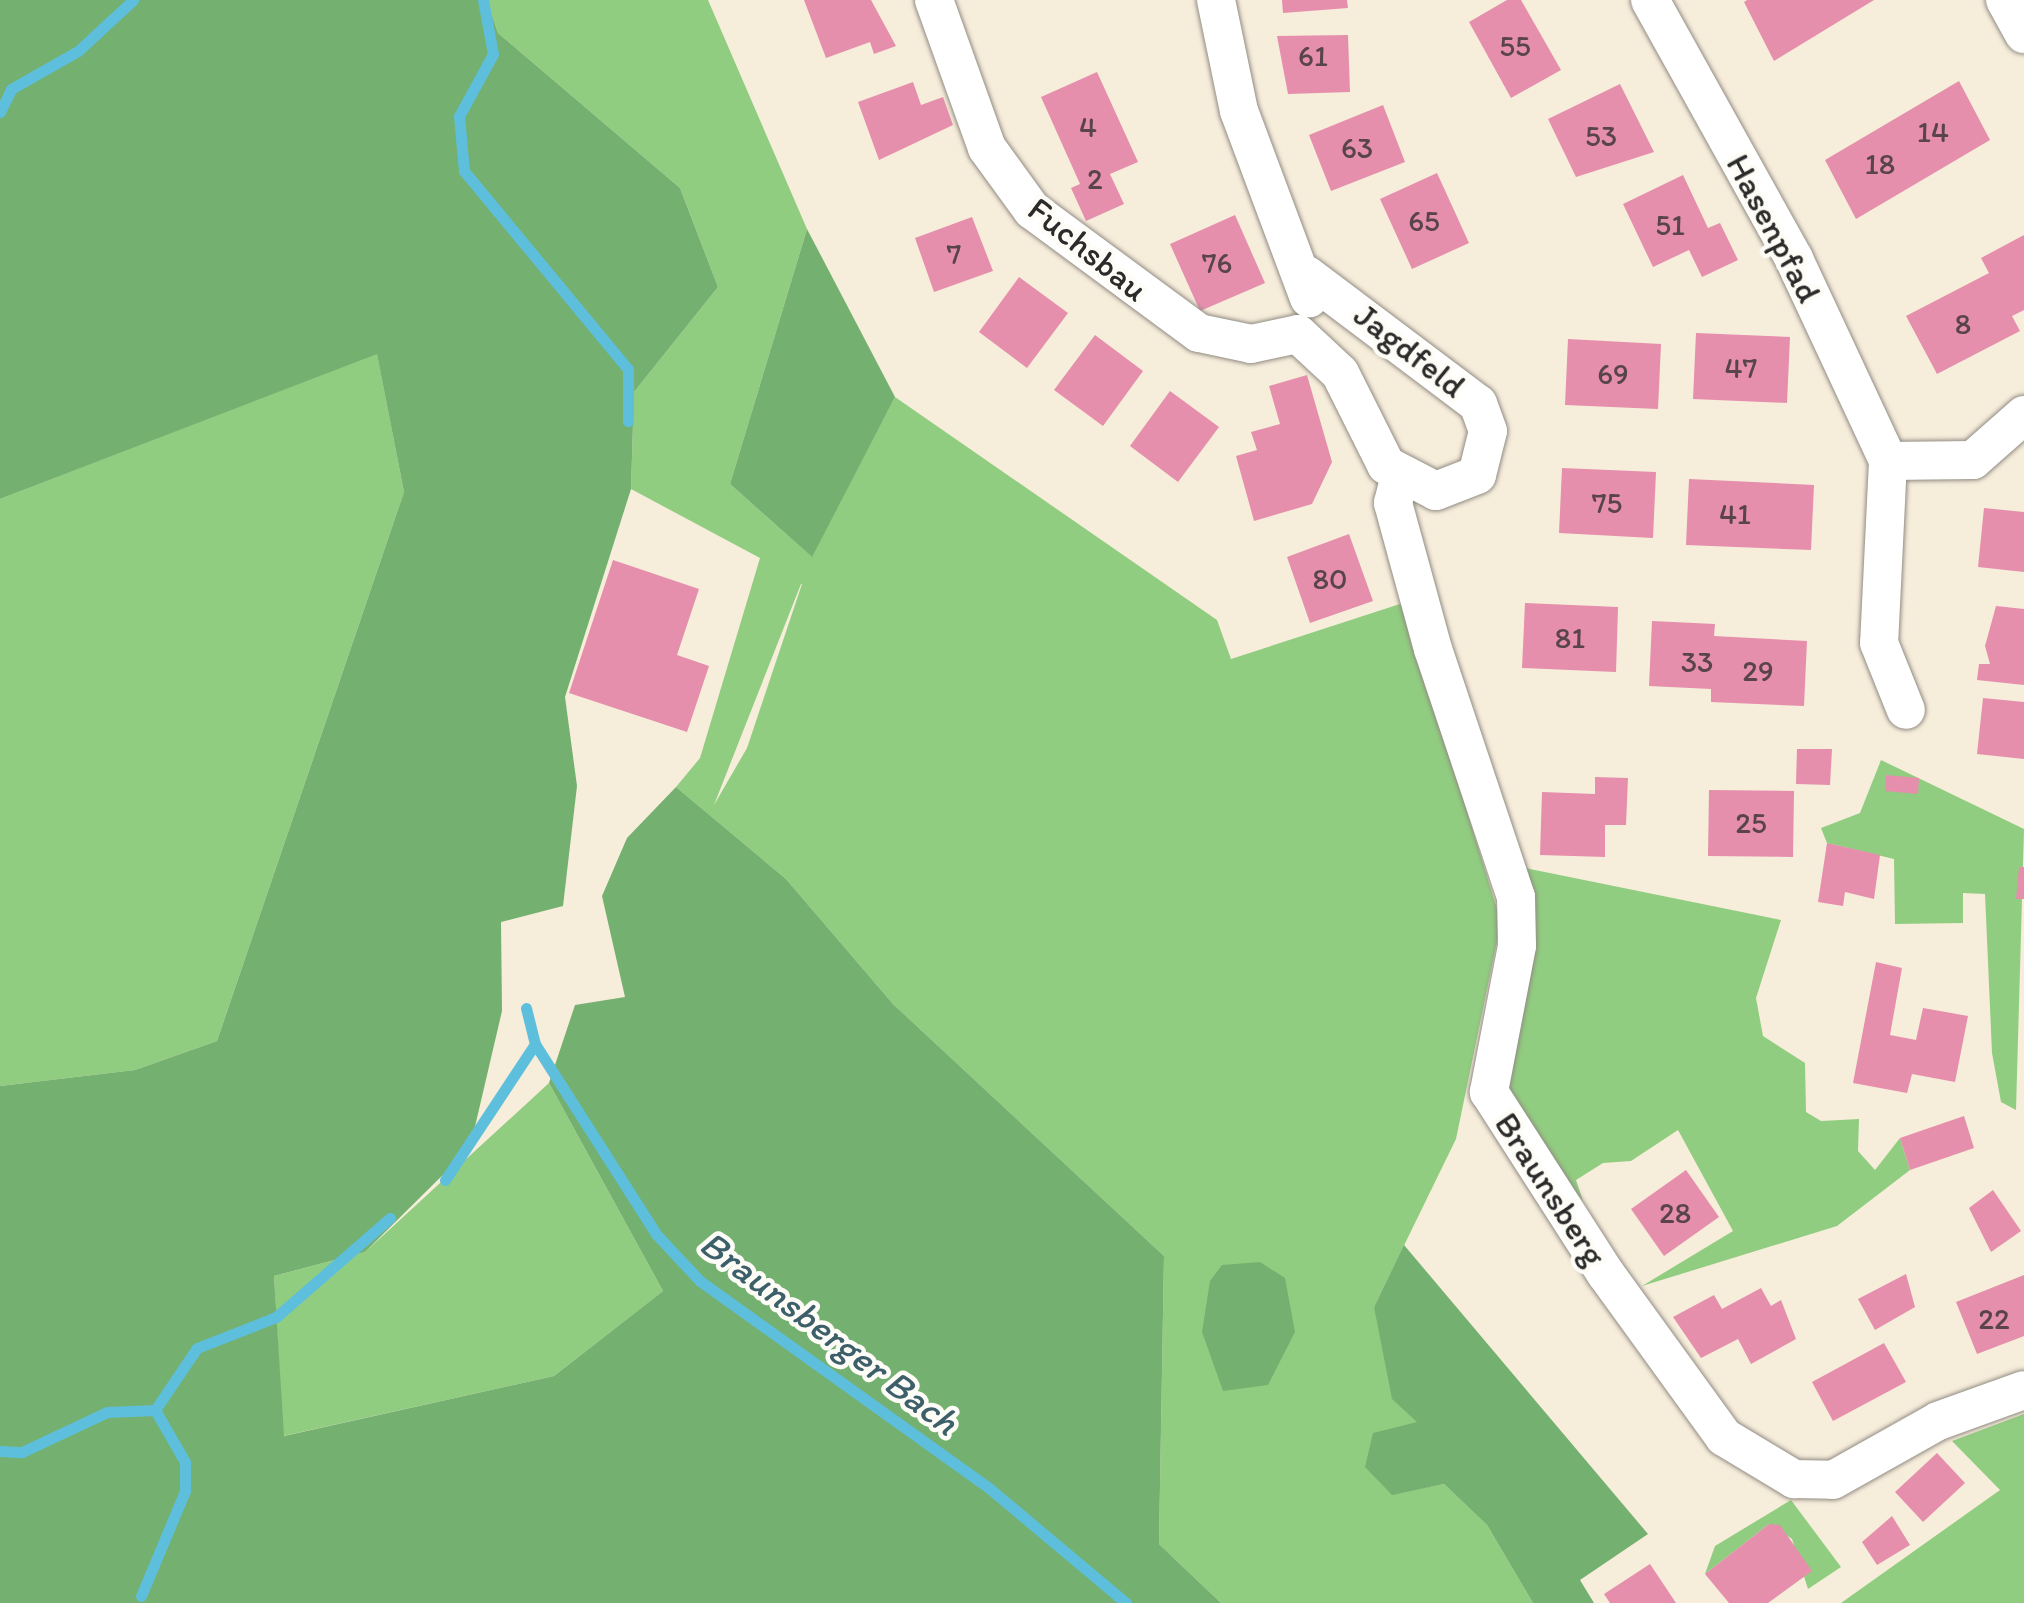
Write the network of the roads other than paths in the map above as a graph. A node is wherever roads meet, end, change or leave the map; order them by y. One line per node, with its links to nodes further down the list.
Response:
1 (934, 0): 7 (street, Fuchsbau)
2 (1216, 0): 6 (street, Jagdfeld)
3 (1650, 0): 9 (street, Hasenpfad)
4 (2006, 0): 5 (street)
5 (2024, 34)
6 (1308, 276): 7 (street, Jagdfeld); 10 (street, Jagdfeld)
7 (1298, 334): 10 (street, Jagdfeld)
8 (2024, 415): 9 (street)
9 (1888, 461): 11 (street, Hasenpfad)
10 (1400, 474): 12 (street, Braunsberg)
11 (1906, 710)
12 (2024, 1390)

